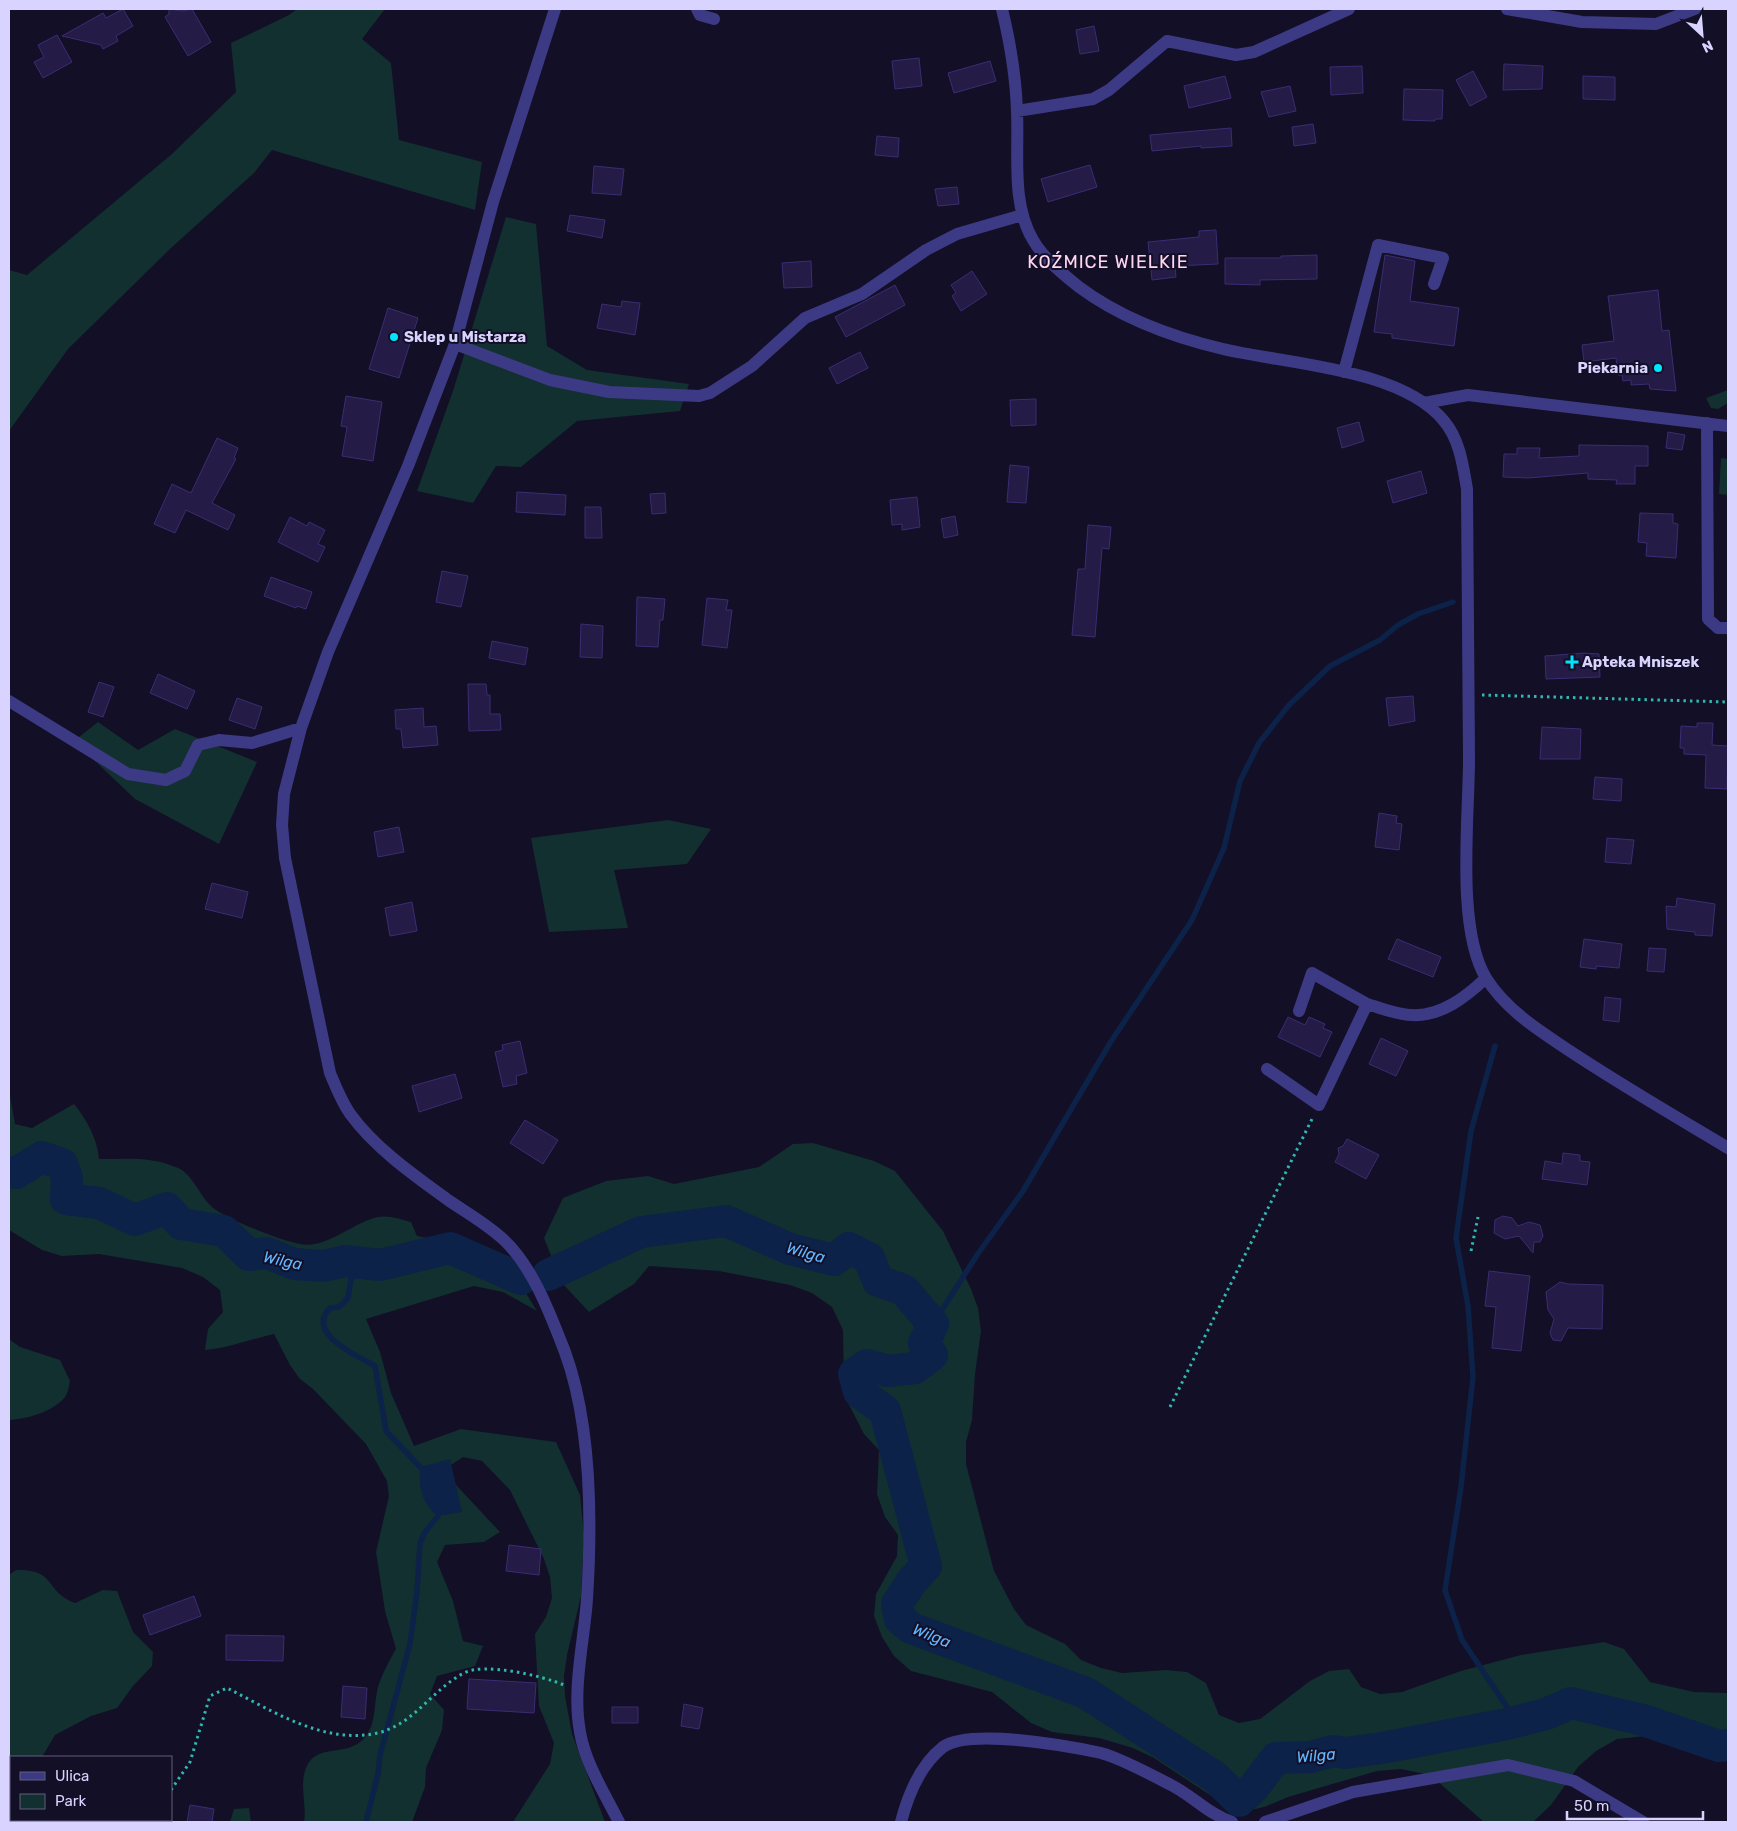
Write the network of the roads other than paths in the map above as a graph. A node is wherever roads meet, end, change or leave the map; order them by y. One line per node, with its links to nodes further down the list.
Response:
1 (555, 9): 11 (street)
2 (697, 9): 7 (street)
3 (1002, 9): 8 (street)
4 (1349, 9): 8 (street)
5 (1506, 9): 6 (street)
6 (1695, 9)
7 (714, 19)
8 (1017, 111): 9 (street)
9 (1022, 215): 11 (street); 12 (street)
10 (1434, 284): 12 (street)
11 (455, 344): 18 (street)
12 (1344, 372): 13 (street)
13 (1424, 403): 14 (street); 19 (street)
14 (1707, 423): 15 (street); 16 (street)
15 (1728, 426)
16 (1728, 628)
17 (9, 701): 18 (street)
18 (301, 728): 24 (street)
19 (1486, 978): 20 (street); 23 (street)
20 (1367, 1004): 21 (street); 22 (street)
21 (1299, 1011)
22 (1267, 1070)
23 (1728, 1148)
24 (619, 1822)
25 (901, 1822): 26 (street)
26 (1232, 1822)
27 (1265, 1822): 28 (street)
28 (1644, 1822)

